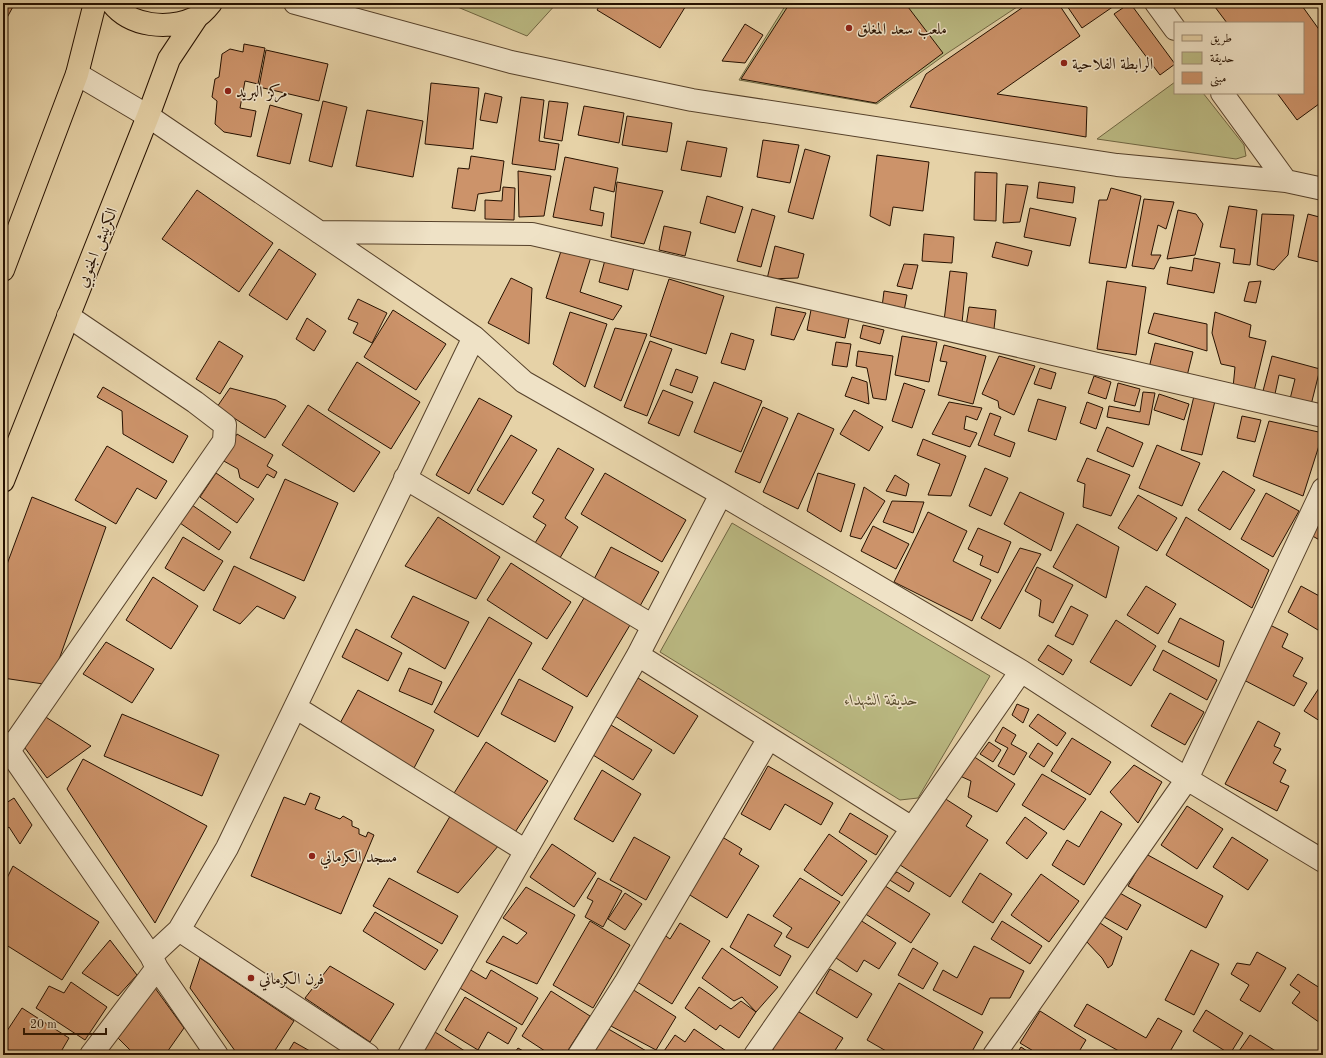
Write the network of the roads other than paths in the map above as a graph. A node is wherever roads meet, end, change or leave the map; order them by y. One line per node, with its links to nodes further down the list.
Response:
1 (95, 3): 7 (main road)
2 (112, 3): 5 (main road)
3 (295, 3): 10 (street)
4 (1156, 3): 6 (street)
5 (204, 10): 9 (main road, الكرنيش الجنوبي)
6 (1174, 28)
7 (77, 74): 9 (street); 13 (main road)
8 (1223, 94): 10 (street)
9 (148, 116): 12 (street); 15 (main road, الكرنيش الجنوبي)
10 (1286, 182): 11 (street)
11 (1323, 189)
12 (320, 232): 16 (street); 17 (street)
13 (10, 233): 14 (main road)
14 (3, 270)
15 (68, 316): 19 (main road, الكرنيش الجنوبي); 27 (street)
16 (474, 337): 18 (street); 21 (street)
17 (1323, 416)
18 (406, 478): 22 (street); 25 (street)
19 (3, 481)
20 (1323, 489): 28 (street)
21 (721, 494): 22 (street); 24 (street)
22 (653, 626): 23 (street)
23 (638, 654): 26 (street); 30 (street)
24 (1021, 671): 28 (street); 29 (street)
25 (295, 707): 30 (street); 32 (street)
26 (769, 738): 29 (street); 38 (street)
27 (6, 747): 33 (street)
28 (1188, 778): 31 (street); 40 (street)
29 (912, 828): 39 (street)
30 (526, 851): 37 (street)
31 (1323, 861)
32 (180, 930): 33 (street); 36 (street)
33 (154, 962): 34 (street); 35 (street)
34 (91, 1055)
35 (216, 1055)
36 (368, 1055)
37 (409, 1055)
38 (579, 1055)
39 (755, 1055)
40 (994, 1055)

